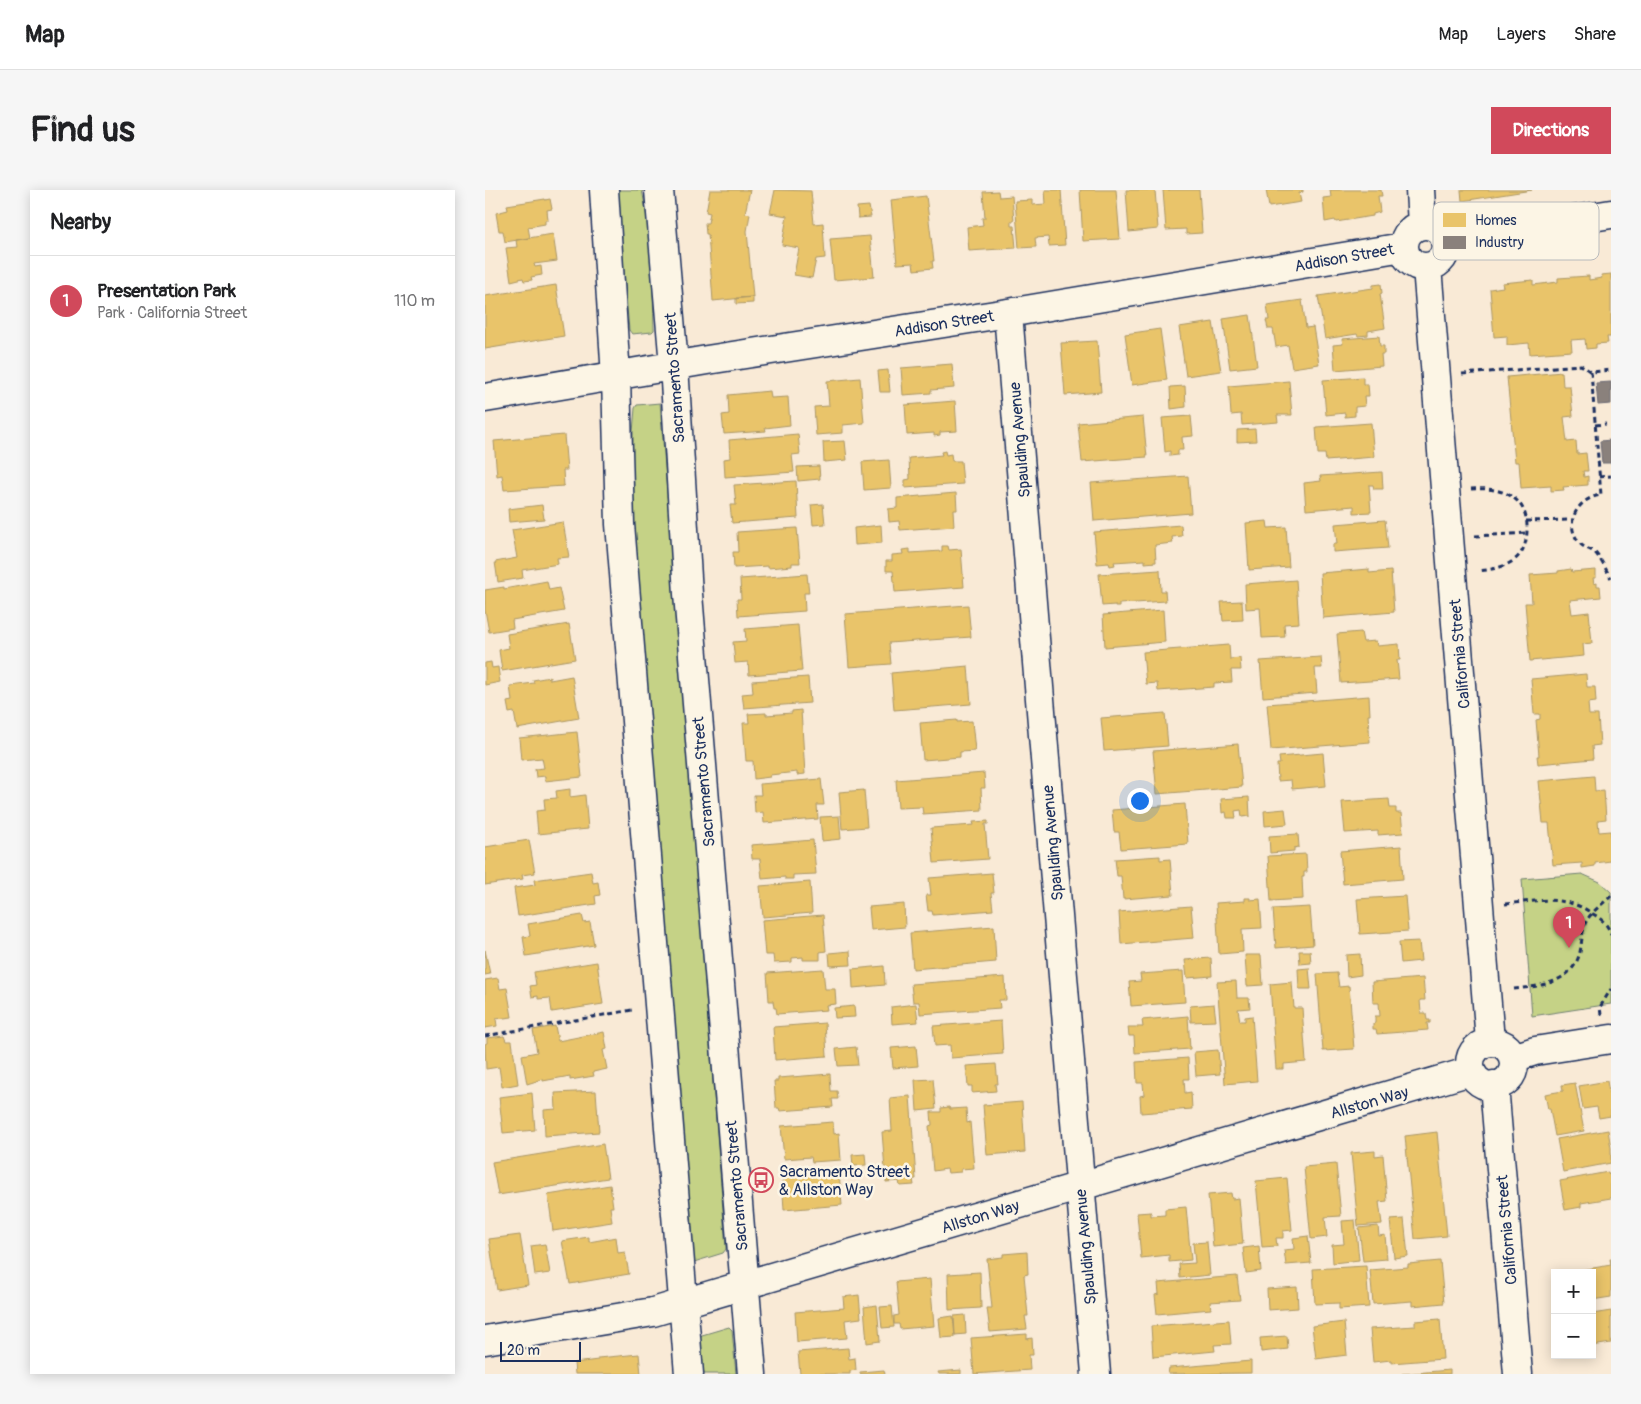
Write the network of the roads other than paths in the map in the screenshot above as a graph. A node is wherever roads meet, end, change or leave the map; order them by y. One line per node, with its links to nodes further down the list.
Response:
1 (604, 190): 11 (street)
2 (659, 190): 10 (street, Sacramento Street)
3 (1419, 190): 4 (street)
4 (1422, 225): 5 (street); 6 (street)
5 (1433, 228)
6 (1403, 247): 8 (street); 9 (street, Addison Street)
7 (1439, 260): 8 (street)
8 (1427, 268): 14 (street, California Street)
9 (1008, 313): 10 (street, Addison Street); 18 (street, Spaulding Avenue)
10 (674, 365): 11 (street, Addison Street); 19 (street, Sacramento Street)
11 (616, 376): 12 (street, Addison Street); 20 (street)
12 (485, 398)
13 (1611, 1039): 15 (street)
14 (1490, 1042): 15 (street); 16 (street)
15 (1513, 1058): 17 (street)
16 (1471, 1071): 17 (street); 18 (street, Allston Way)
17 (1494, 1085): 25 (street, California Street)
18 (1080, 1186): 19 (street, Allston Way); 24 (street, Spaulding Avenue)
19 (744, 1286): 20 (street, Allston Way); 23 (street, Sacramento Street)
20 (683, 1304): 21 (street, Allston Way); 22 (street)
21 (485, 1340)
22 (689, 1374)
23 (752, 1374)
24 (1095, 1374)
25 (1518, 1374)

